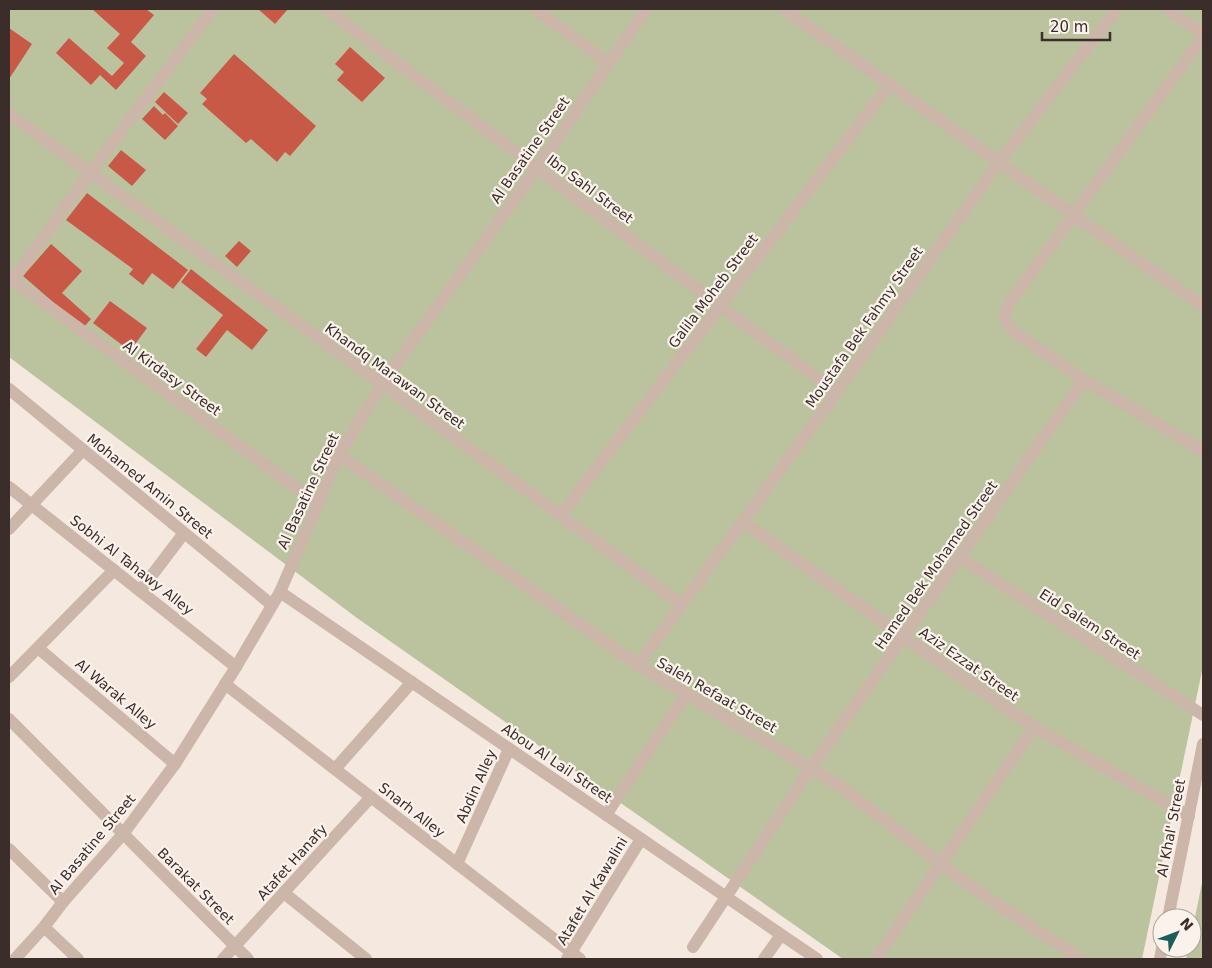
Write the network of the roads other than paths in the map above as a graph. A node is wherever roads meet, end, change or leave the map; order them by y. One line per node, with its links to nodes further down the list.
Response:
1 (213, 9): 14 (street)
2 (326, 9): 13 (street, Ibn Sahl Street)
3 (535, 9): 9 (street)
4 (646, 9): 9 (street, Al Basatine Street)
5 (784, 9): 10 (street)
6 (1117, 9): 12 (street, Moustafa Bek Fahmy Street)
7 (1167, 9): 8 (street)
8 (1203, 36): 15 (street)
9 (608, 63): 13 (street, Al Basatine Street)
10 (890, 84): 12 (street); 17 (street, Galila Moheb Street)
11 (9, 114): 14 (street, Khandq Marawan Street)
12 (999, 162): 15 (street); 22 (street, Moustafa Bek Fahmy Street)
13 (537, 168): 17 (street, Ibn Sahl Street); 20 (street, Al Basatine Street)
14 (89, 174): 16 (street); 20 (street, Khandq Marawan Street)
15 (1073, 215): 18 (street); 19 (street)
16 (11, 279): 27 (street, Al Kirdasy Street)
17 (720, 306): 22 (street, Ibn Sahl Street); 29 (street, Galila Moheb Street)
18 (1203, 306)
19 (1084, 380): 24 (street); 33 (street, Hamed Bek Mohamed Street)
20 (382, 384): 25 (street, Al Basatine Street); 29 (street, Khandq Marawan Street)
21 (9, 389): 23 (street, Mohamed Amin Street)
22 (838, 392): 30 (street, Moustafa Bek Fahmy Street)
23 (83, 450): 28 (street); 32 (street, Mohamed Amin Street)
24 (1203, 451)
25 (339, 455): 27 (street, Al Basatine Street); 41 (street, Saleh Refaat Street)
26 (9, 487): 28 (street, Sobhi Al Tahawy Alley)
27 (318, 503): 36 (street, Al Basatine Street)
28 (31, 505): 31 (street); 34 (street, Sobhi Al Tahawy Alley)
29 (560, 516): 38 (street, Khandq Marawan Street)
30 (743, 522): 38 (street, Moustafa Bek Fahmy Street); 39 (street, Aziz Ezzat Street)
31 (9, 529)
32 (184, 533): 35 (street); 37 (street, Mohamed Amin Street)
33 (960, 558): 39 (street, Hamed Bek Mohamed Street); 47 (street, Eid Salem Street)
34 (114, 570): 35 (street, Sobhi Al Tahawy Alley); 40 (street)
35 (140, 591): 42 (street, Sobhi Al Tahawy Alley)
36 (280, 592): 37 (street, Al Basatine Street); 44 (street, Abou Al Lail Street)
37 (272, 605): 42 (street, Al Basatine Street)
38 (682, 606): 41 (street, Moustafa Bek Fahmy Street)
39 (904, 637): 49 (street, Aziz Ezzat Street); 53 (street, Hamed Bek Mohamed Street)
40 (38, 648): 43 (street); 52 (street, Al Warak Alley)
41 (638, 665): 46 (street, Saleh Refaat Street)
42 (236, 667): 45 (street, Al Basatine Street)
43 (9, 677)
44 (412, 682): 51 (street, Abou Al Lail Street); 54 (street)
45 (225, 684): 52 (street, Al Basatine Street); 54 (street, Snarh Alley)
46 (686, 694): 53 (street, Saleh Refaat Street); 56 (street)
47 (1203, 715)
48 (9, 719): 58 (street, Barakat Street)
49 (1034, 727): 57 (street, Aziz Ezzat Street); 62 (street)
50 (1203, 744): 57 (street, Al Khal' Street)
51 (510, 749): 56 (street, Abou Al Lail Street); 61 (street, Abdin Alley)
52 (175, 764): 58 (street, Al Basatine Street)
53 (811, 768): 62 (street, Saleh Refaat Street); 64 (street, Hamed Bek Mohamed Street)
54 (336, 769): 55 (street, Snarh Alley)
55 (371, 797): 61 (street, Snarh Alley); 63 (street, Atafet Hanafy)
56 (606, 815): 59 (street, Abou Al Lail Street)
57 (1189, 816): 66 (street, Al Khal' Street)
58 (123, 834): 65 (street, Al Basatine Street); 69 (street, Barakat Street)
59 (641, 839): 64 (street, Abou Al Lail Street); 71 (street, Atafet Al Kawalini)
60 (9, 848): 65 (street)
61 (457, 864): 71 (street, Snarh Alley)
62 (941, 865): 79 (street); 80 (street, Saleh Refaat Street)
63 (284, 893): 69 (street, Atafet Hanafy); 76 (street)
64 (726, 897): 68 (street, Abou Al Lail Street); 70 (street, Hamed Bek Mohamed Street)
65 (63, 902): 67 (street, Al Basatine Street)
66 (1170, 908)
67 (44, 927): 72 (street, Al Basatine Street); 73 (street)
68 (781, 934): 77 (street); 78 (street, Abou Al Lail Street)
69 (235, 946): 74 (street, Atafet Hanafy); 75 (street, Barakat Street)
70 (692, 948)
71 (573, 957)
72 (15, 959)
73 (78, 959)
74 (223, 959)
75 (248, 959)
76 (366, 959)
77 (764, 959)
78 (817, 959)
79 (876, 959)
80 (1080, 959)

